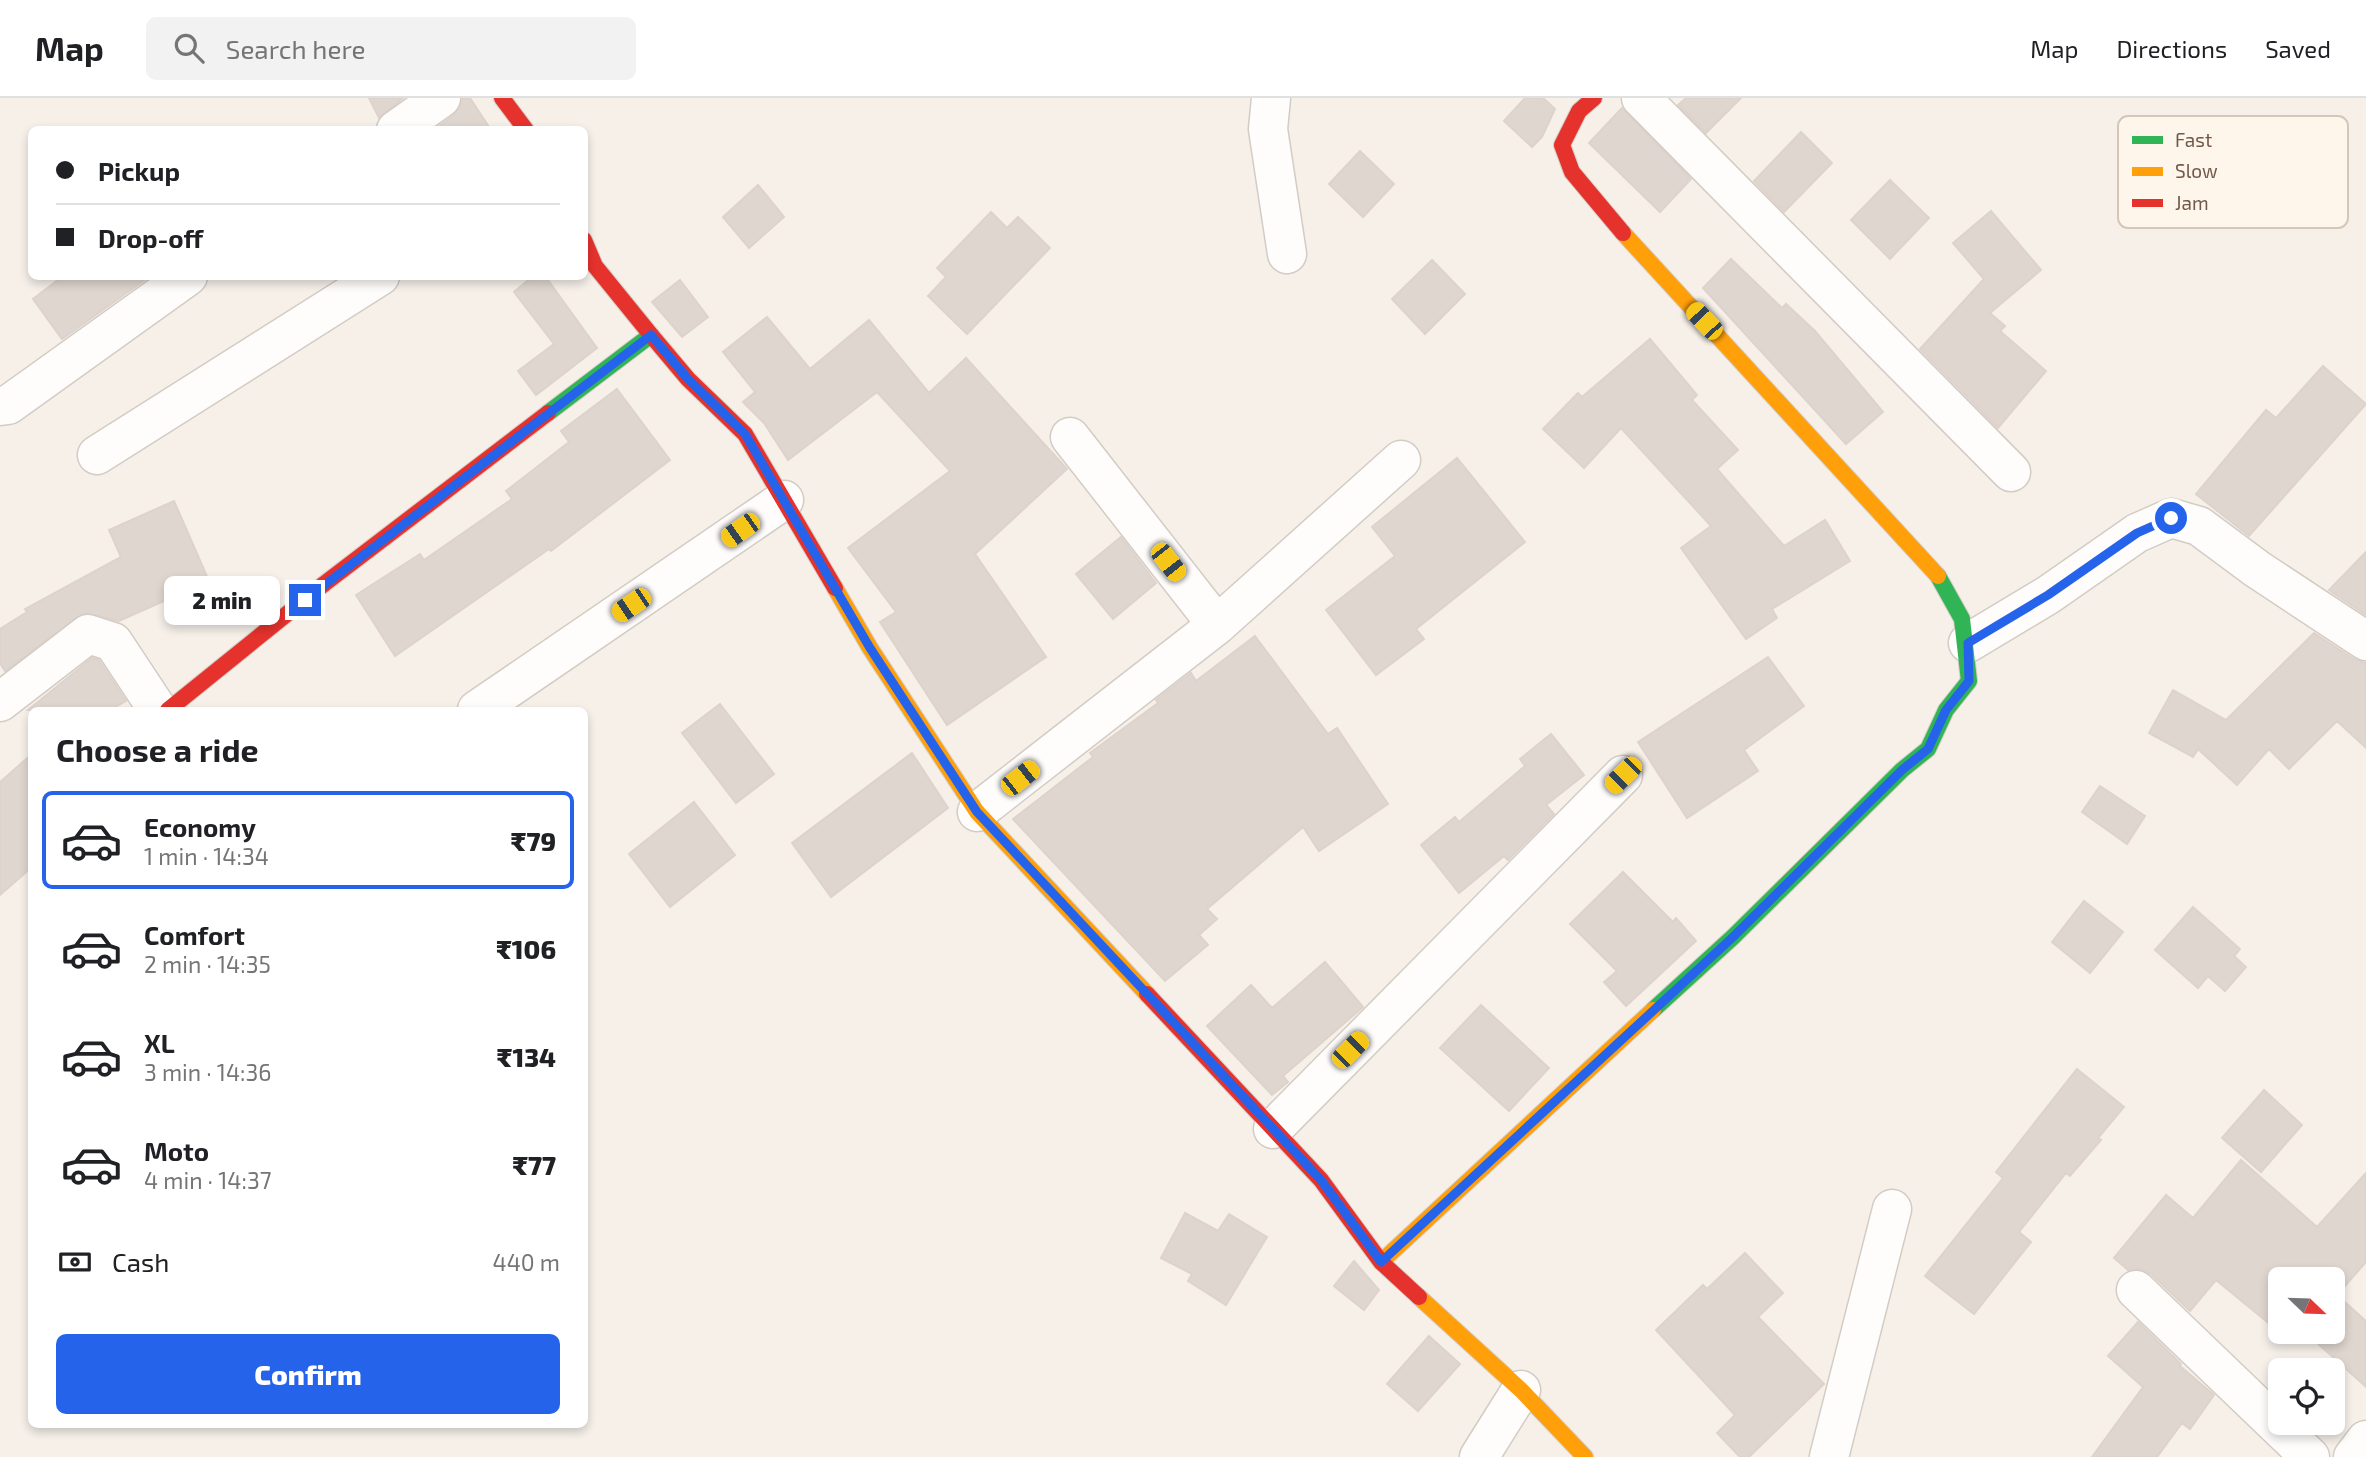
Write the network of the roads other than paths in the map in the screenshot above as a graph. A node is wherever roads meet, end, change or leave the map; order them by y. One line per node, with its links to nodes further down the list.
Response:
1 (441, 98): 6 (street)
2 (502, 98): 7 (street)
3 (1271, 98): 9 (street)
4 (1594, 98): 21 (street)
5 (1641, 98): 17 (street)
6 (402, 126)
7 (523, 126)
8 (588, 249): 12 (street)
9 (1287, 254)
10 (182, 280): 13 (street)
11 (374, 280): 15 (street)
12 (651, 335): 18 (street); 24 (street)
13 (0, 406)
14 (1070, 437): 19 (street)
15 (97, 456)
16 (1401, 460): 19 (street)
17 (2011, 472)
18 (784, 500): 25 (street); 27 (street)
19 (1217, 625): 27 (street)
20 (2366, 641): 21 (street)
21 (1968, 643): 30 (street)
22 (0, 702): 23 (street)
23 (156, 707)
24 (172, 707)
25 (481, 707)
26 (1623, 775): 28 (street)
27 (977, 812): 28 (street)
28 (1273, 1129): 30 (street)
29 (1892, 1209): 36 (street)
30 (1381, 1262): 32 (street)
31 (2136, 1290): 37 (street)
32 (1521, 1390): 34 (street); 35 (street)
33 (2366, 1440): 38 (street)
34 (1479, 1457)
35 (1585, 1457)
36 (1829, 1457)
37 (2311, 1457)
38 (2353, 1457)

